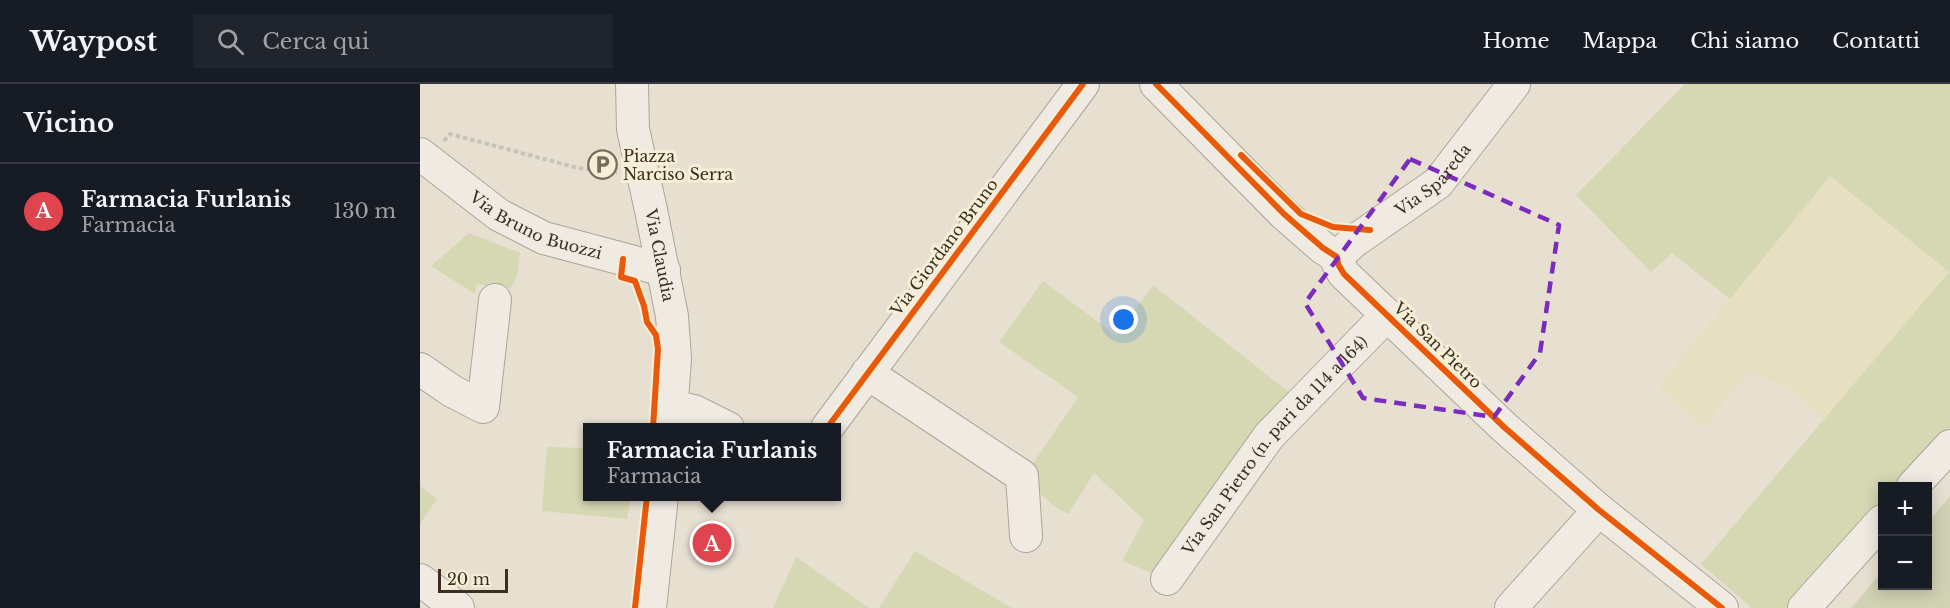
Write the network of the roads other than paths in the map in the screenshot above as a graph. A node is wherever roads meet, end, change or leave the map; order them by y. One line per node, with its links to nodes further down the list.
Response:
1 (632, 84): 7 (street, Via Claudia)
2 (1083, 84): 11 (street, Via Giordano Bruno)
3 (1156, 84): 6 (street, Via San Pietro)
4 (1514, 84): 6 (street, Via Spareda)
5 (423, 163): 7 (street, Via Bruno Buozzi)
6 (1337, 257): 9 (street, Via San Pietro)
7 (664, 270): 12 (street, Via Claudia)
8 (495, 300): 10 (street)
9 (1387, 315): 18 (street, Via San Pietro); 21 (street, Via San Pietro (n. pari da 114 a 164))
10 (420, 369)
11 (867, 373): 14 (street, Via Giordano Bruno); 20 (street)
12 (671, 417): 13 (street)
13 (718, 423)
14 (831, 423)
15 (1950, 446): 16 (street)
16 (1917, 482)
17 (661, 501): 24 (street)
18 (1599, 510): 25 (street); 26 (street, Via San Pietro)
19 (1878, 525): 27 (street)
20 (1026, 536)
21 (1167, 579)
22 (420, 580): 23 (street)
23 (458, 608)
24 (650, 608)
25 (1511, 608)
26 (1722, 608)
27 (1804, 608)

